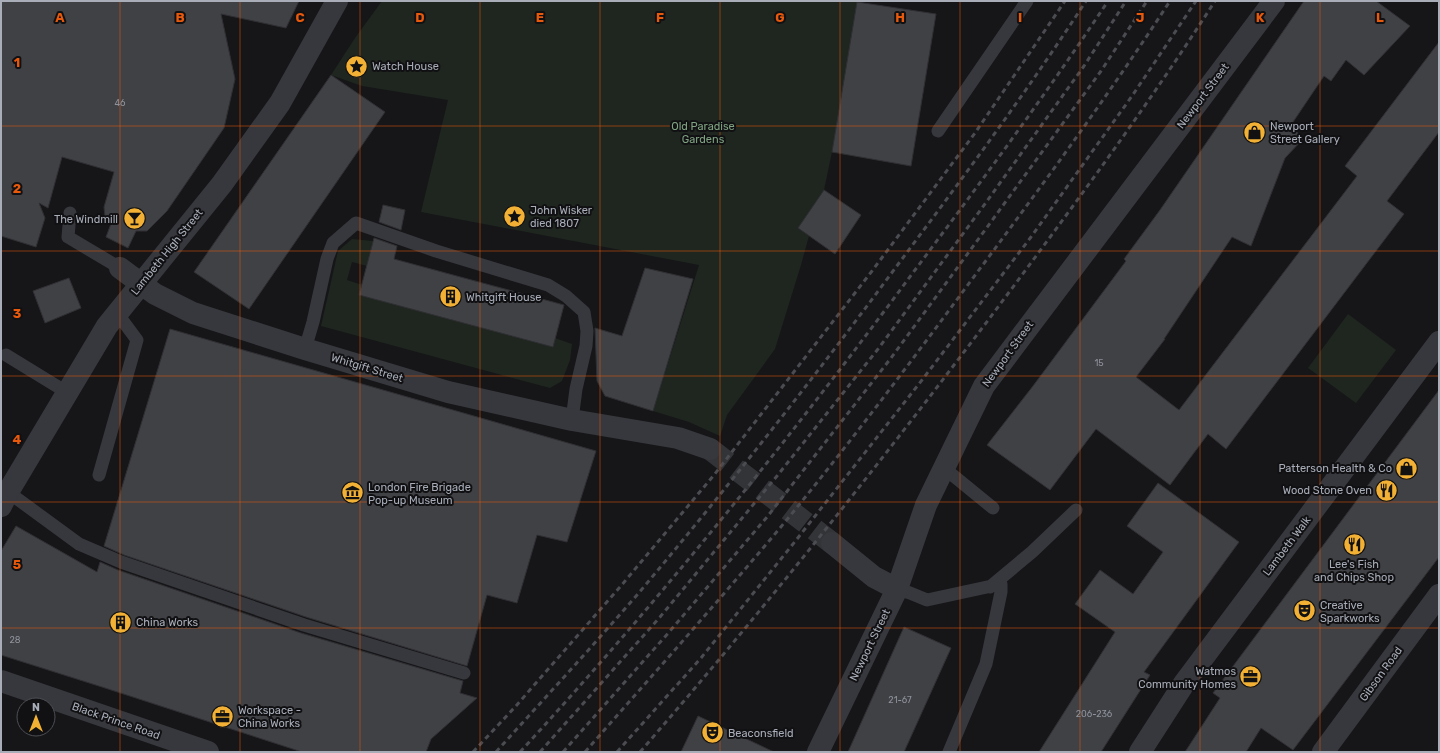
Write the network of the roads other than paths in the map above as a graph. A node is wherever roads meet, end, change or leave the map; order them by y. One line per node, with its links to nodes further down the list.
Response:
1 (337, 1): 7 (street, Lambeth High Street)
2 (1027, 1): 4 (lane)
3 (1274, 1): 15 (street, Newport Street)
4 (938, 131)
5 (70, 213): 6 (lane, Whitgift Street)
6 (120, 268): 7 (street, Whitgift Street)
7 (140, 284): 8 (street, Lambeth High Street); 10 (street, Whitgift Street)
8 (117, 313): 12 (street, Lambeth High Street); 16 (lane)
9 (1439, 342): 30 (street, Lambeth Walk)
10 (305, 349): 13 (street, Whitgift Street); 13 (lane)
11 (6, 354): 12 (lane)
12 (68, 393): 17 (street, Lambeth High Street)
13 (572, 420): 14 (street, Whitgift Street)
14 (710, 449)
15 (944, 468): 18 (lane); 22 (street, Newport Street)
16 (98, 475)
17 (4, 499): 24 (lane)
18 (994, 508)
19 (1076, 510): 21 (lane)
20 (832, 543): 22 (street)
21 (990, 587): 22 (lane); 29 (lane)
22 (897, 589): 28 (street, Newport Street)
23 (1439, 595): 31 (street, Gibson Road)
24 (464, 673)
25 (1, 681): 26 (street, Black Prince Road)
26 (174, 747): 27 (street, Black Prince Road)
27 (208, 752)
28 (818, 752)
29 (948, 752)
30 (1140, 752)
31 (1323, 752)

